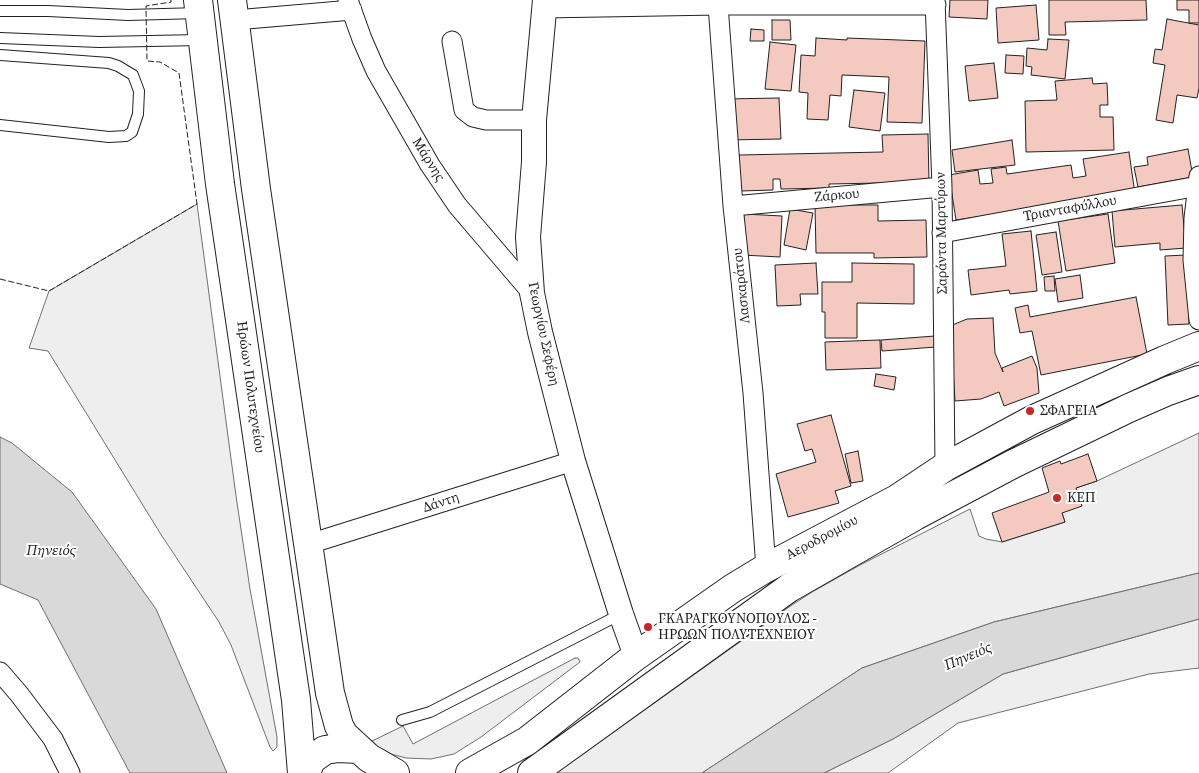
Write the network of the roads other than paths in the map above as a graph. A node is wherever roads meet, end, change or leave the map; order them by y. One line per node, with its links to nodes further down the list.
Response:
1 (936, 3): 3 (street); 15 (street, Σαράντα Μαρτύρων)
2 (545, 4): 3 (street); 12 (street, Γεωργίου Σεφέρη)
3 (718, 4): 16 (street, Λασκαράτου)
4 (350, 5): 6 (street, Μάρνης); 18 (street, Μάρνης)
5 (199, 7): 7 (lane); 9 (main road, Ηρώων Πολυτεχνείου)
6 (234, 10): 24 (main road)
7 (0, 11)
8 (0, 38): 9 (lane)
9 (202, 40): 32 (main road, Ηρώων Πολυτεχνείου)
10 (452, 42): 12 (street)
11 (0, 54): 13 (lane)
12 (534, 120): 18 (street, Γεωργίου Σεφέρη)
13 (0, 125)
14 (1198, 181): 17 (street, Τριανταφύλλου); 19 (street)
15 (942, 187): 16 (street, Ζάρκου); 17 (street, Σαράντα Μαρτύρων)
16 (733, 206): 25 (street, Λασκαράτου)
17 (942, 233): 23 (street, Σαράντα Μαρτύρων)
18 (532, 293): 22 (street, Γεωργίου Σεφέρη)
19 (1199, 320)
20 (1199, 346): 23 (main road, Αεροδρομίου)
21 (1199, 380): 36 (main road, Αεροδρομίου)
22 (573, 461): 24 (street, Δάντη); 26 (street, Γεωργίου Σεφέρη)
23 (945, 467): 25 (main road, Αεροδρομίου)
24 (309, 544): 30 (main road)
25 (766, 568): 27 (main road, Αεροδρομίου)
26 (621, 614): 27 (street, Γεωργίου Σεφέρη); 29 (lane)
27 (636, 656): 35 (main road, Αεροδρομίου)
28 (0, 672): 31 (street)
29 (402, 720)
30 (358, 749): 33 (main road); 34 (main road)
31 (70, 773)
32 (302, 773)
33 (306, 773)
34 (395, 773)
35 (470, 773)
36 (532, 773)

